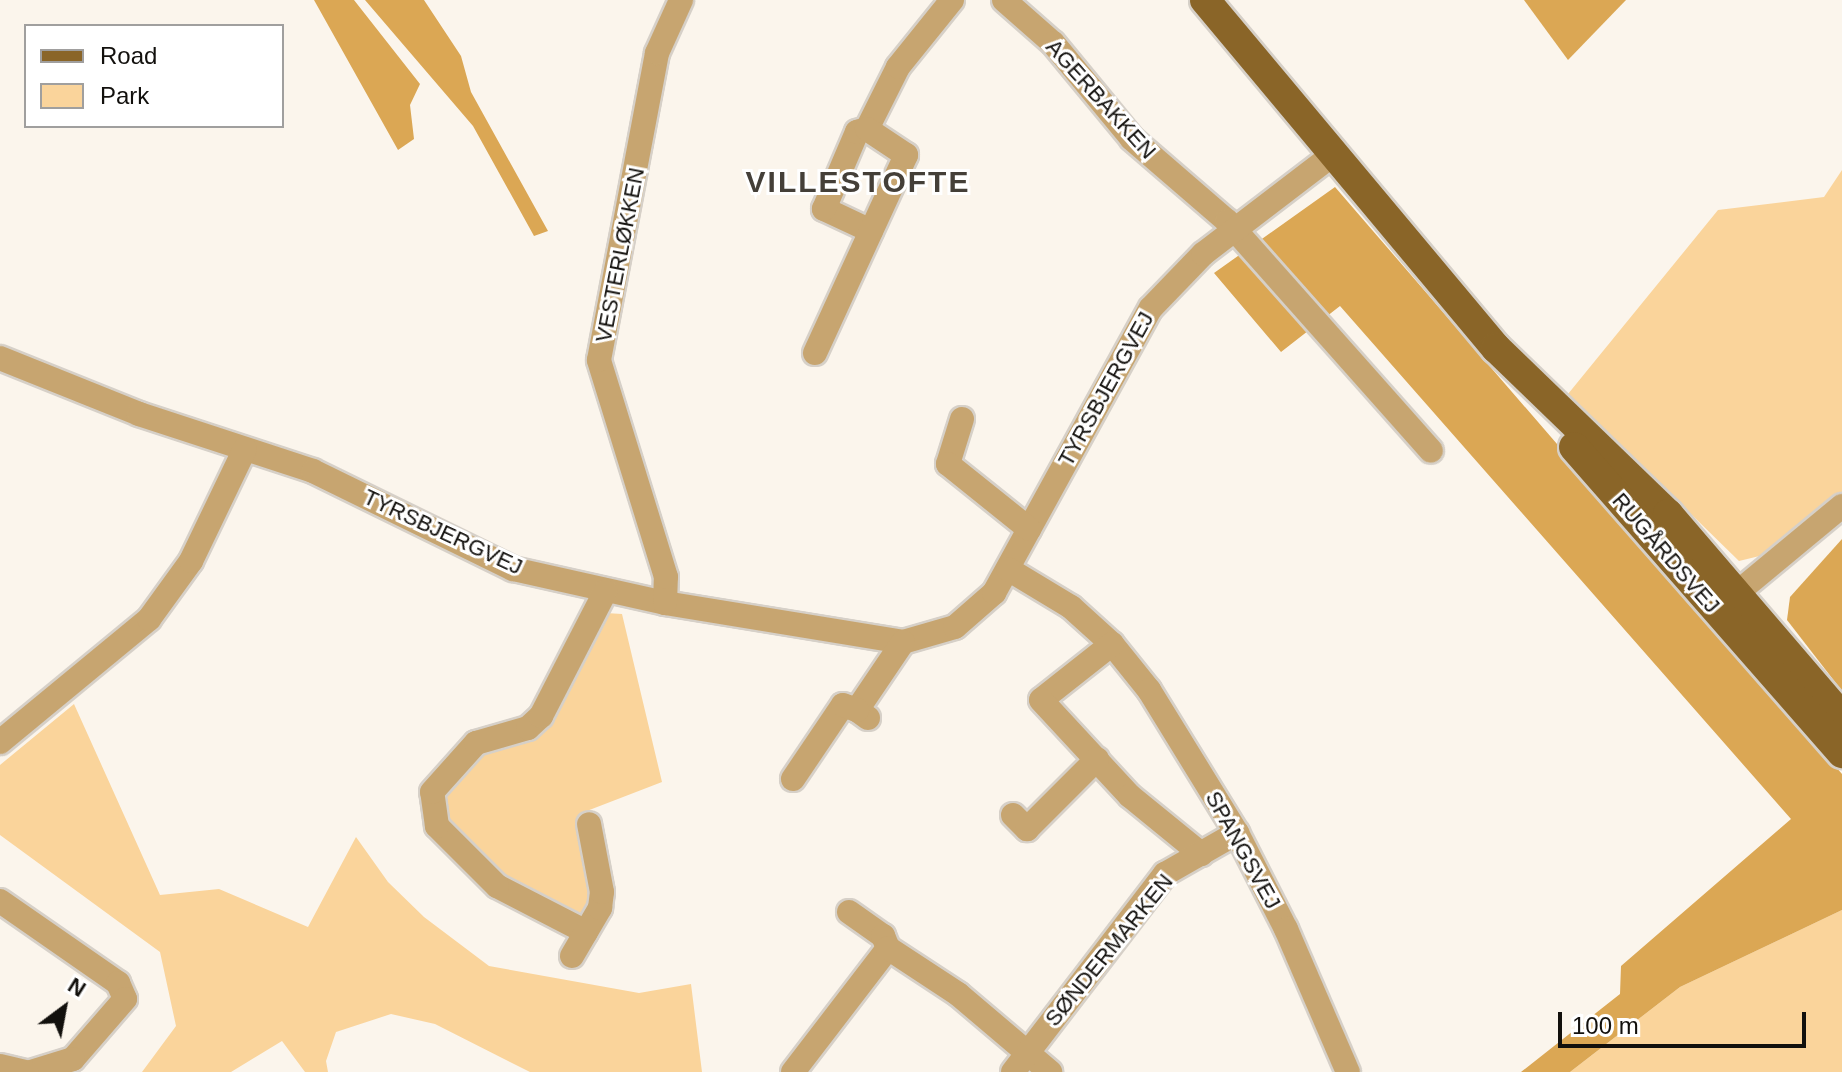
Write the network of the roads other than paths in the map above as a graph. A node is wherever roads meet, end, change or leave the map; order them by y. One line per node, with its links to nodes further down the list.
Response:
1 (681, 0): 19 (street, VESTERLØKKEN)
2 (952, 0): 5 (street)
3 (1004, 0): 7 (street, AGERBAKKEN)
4 (1205, 0): 6 (main road, RUGÅRDSVEJ)
5 (867, 129): 8 (street); 8 (street)
6 (1334, 154): 7 (street, TYRSBJERGVEJ); 9 (main road, RUGÅRDSVEJ)
7 (1234, 230): 14 (street); 16 (street, TYRSBJERGVEJ)
8 (871, 231): 10 (street)
9 (1496, 348): 20 (main road, RUGÅRDSVEJ); 20 (main road, RUGÅRDSVEJ)
10 (815, 353)
11 (0, 358): 13 (street, TYRSBJERGVEJ)
12 (962, 419): 16 (street)
13 (245, 449): 18 (street, TYRSBJERGVEJ); 24 (street)
14 (1431, 451)
15 (1842, 506): 20 (street)
16 (1029, 529): 17 (street, TYRSBJERGVEJ)
17 (1008, 569): 21 (street, TYRSBJERGVEJ); 22 (street, SPANGSVEJ)
18 (605, 592): 19 (street, TYRSBJERGVEJ); 34 (street)
19 (665, 603): 21 (street, TYRSBJERGVEJ)
20 (1733, 608): 23 (main road, RUGÅRDSVEJ); 25 (main road, RUGÅRDSVEJ)
21 (903, 642): 27 (street)
22 (1112, 644): 26 (street, SPANGSVEJ); 30 (street, SPANGSVEJ)
23 (1842, 717)
24 (0, 742)
25 (1842, 753)
26 (1097, 759): 28 (street); 31 (street, SPANGSVEJ)
27 (793, 779)
28 (1013, 815)
29 (589, 824): 34 (street)
30 (1237, 833): 31 (street, SØNDERMARKEN); 43 (street, SPANGSVEJ)
31 (1201, 854): 37 (street, SØNDERMARKEN)
32 (0, 901): 39 (street)
33 (849, 912): 35 (street)
34 (586, 932): 36 (street)
35 (888, 948): 37 (street); 40 (street)
36 (572, 956)
37 (1029, 1051): 41 (street, SØNDERMARKEN); 42 (street)
38 (0, 1066): 39 (street)
39 (28, 1072)
40 (793, 1072)
41 (1013, 1072)
42 (1050, 1072)
43 (1348, 1072)

